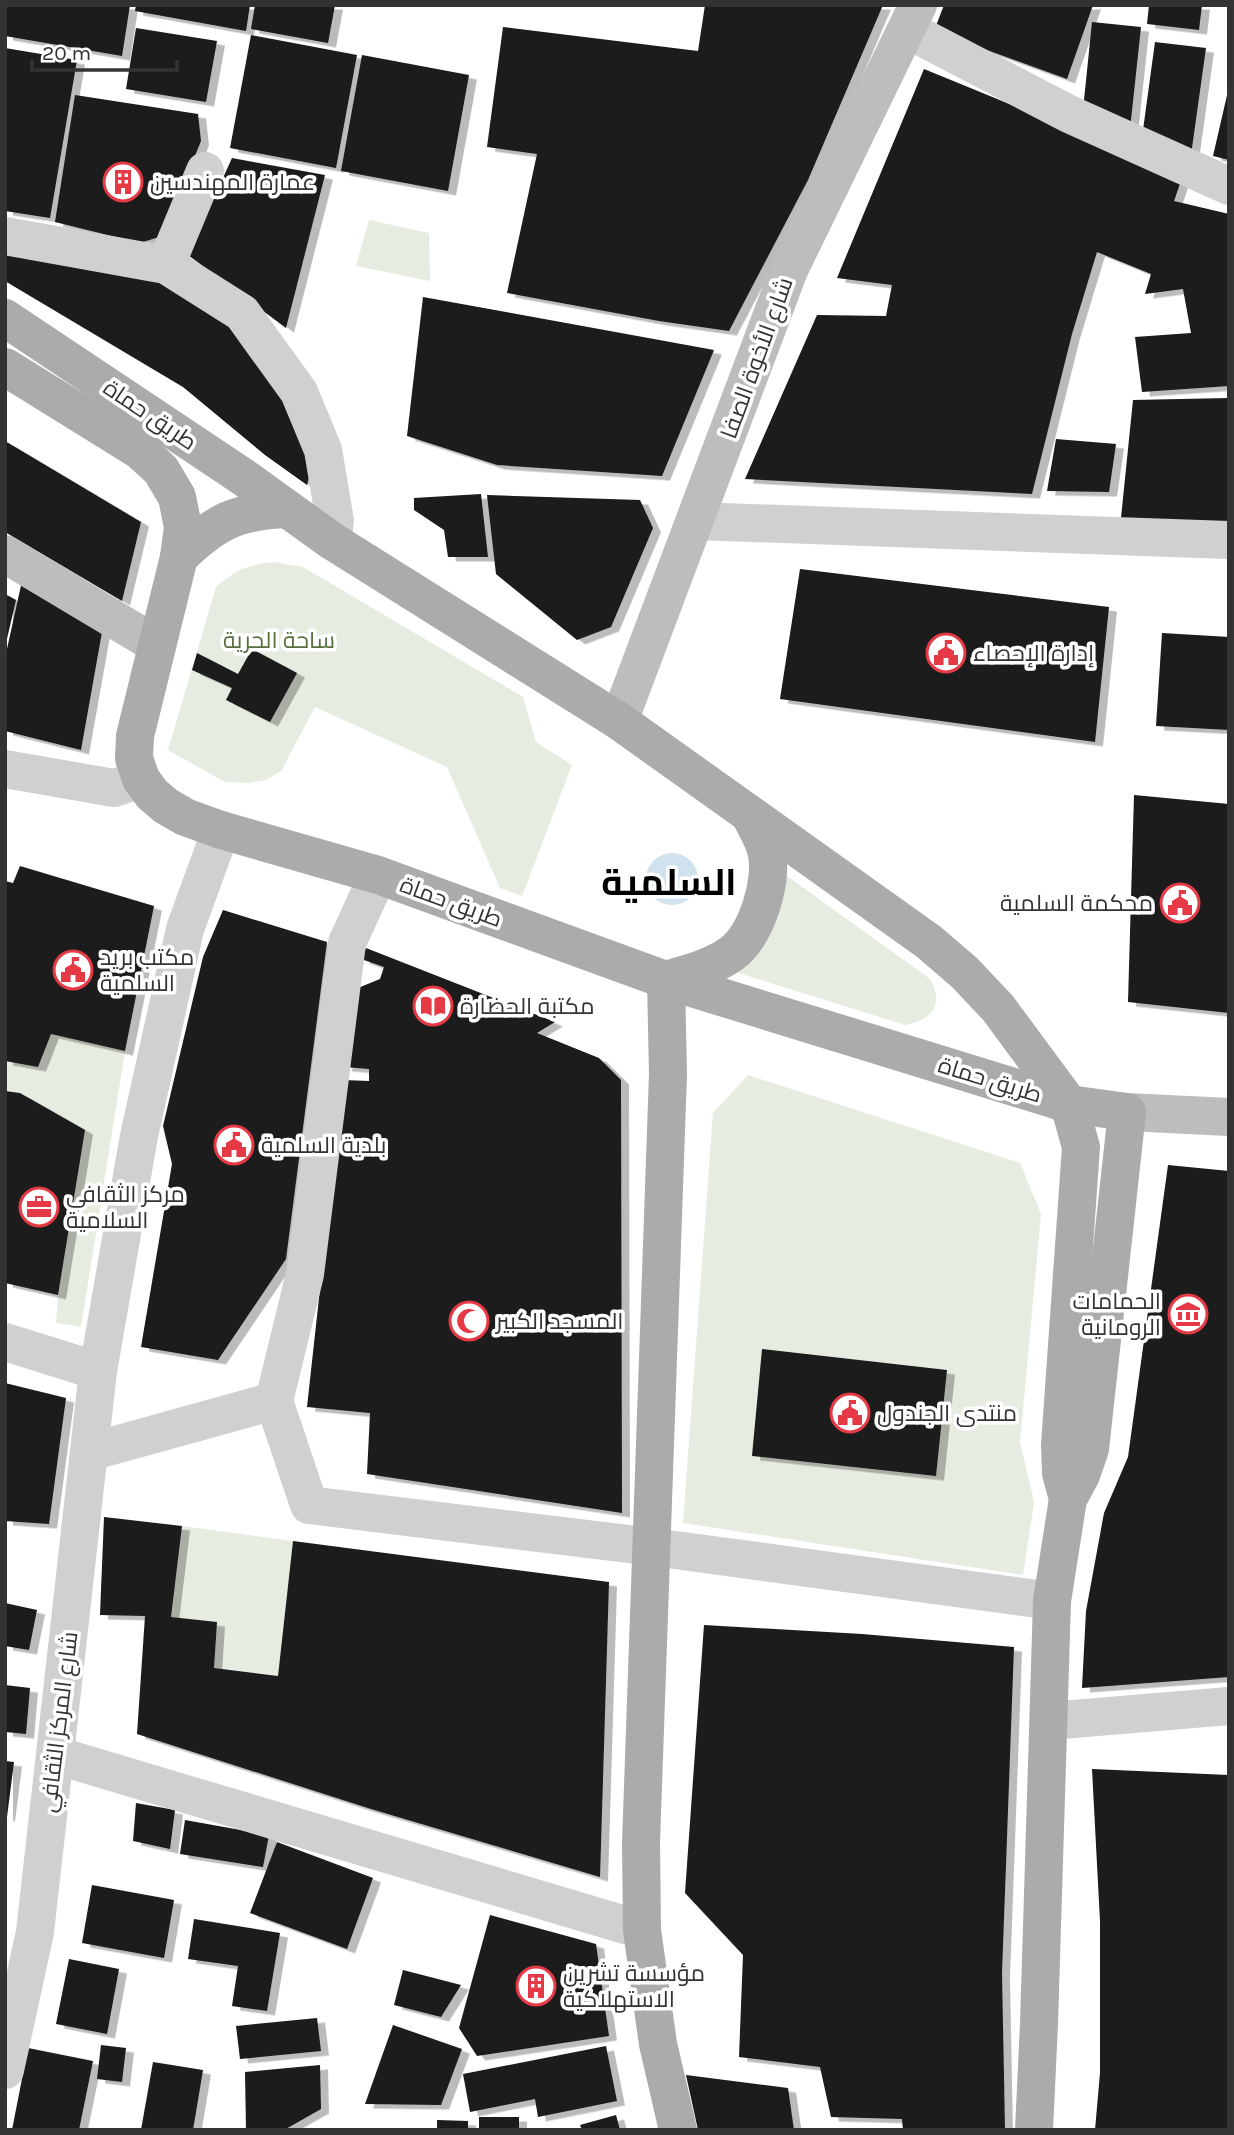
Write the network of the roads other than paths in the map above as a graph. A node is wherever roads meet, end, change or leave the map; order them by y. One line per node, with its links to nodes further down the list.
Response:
1 (913, 18): 3 (street); 9 (main road, شارع الأخوة الصفا)
2 (205, 171): 5 (street)
3 (1229, 186)
4 (5, 236): 5 (street)
5 (166, 265): 11 (street)
6 (5, 318): 8 (main road, طريق حماة)
7 (5, 367): 13 (main road, طريق حماة)
8 (287, 509): 11 (main road, طريق حماة); 13 (main road)
9 (696, 521): 10 (street); 15 (main road, شارع الأخوة الصفا)
10 (1229, 540)
11 (332, 541): 15 (main road, طريق حماة)
12 (5, 554): 14 (main road)
13 (179, 557): 14 (main road, طريق حماة)
14 (157, 645): 17 (main road, طريق حماة)
15 (619, 721): 18 (main road, طريق حماة)
16 (5, 769): 17 (street)
17 (141, 779): 19 (main road, طريق حماة)
18 (750, 815): 21 (main road); 22 (main road, طريق حماة)
19 (221, 830): 20 (main road, طريق حماة); 26 (street, شارع المركز الثقافي)
20 (378, 875): 21 (main road, طريق حماة); 27 (street)
21 (666, 980): 22 (main road, طريق حماة); 30 (main road)
22 (1069, 1104): 23 (main road); 29 (main road)
23 (1127, 1112): 24 (main road); 29 (main road)
24 (1229, 1116)
25 (5, 1342): 26 (street)
26 (98, 1371): 28 (street, شارع المركز الثقافي)
27 (274, 1401): 28 (street); 30 (street)
28 (90, 1452): 34 (street, شارع المركز الثقافي)
29 (1068, 1499): 31 (main road)
30 (653, 1547): 31 (street); 36 (main road)
31 (1052, 1601): 33 (main road)
32 (1229, 1706): 33 (street)
33 (1049, 1721): 39 (main road)
34 (55, 1755): 35 (street, شارع المركز الثقافي); 36 (street)
35 (20, 1930): 37 (street, شارع المركز الثقافي)
36 (642, 1930): 38 (main road)
37 (5, 2070)
38 (678, 2130)
39 (1034, 2130)

